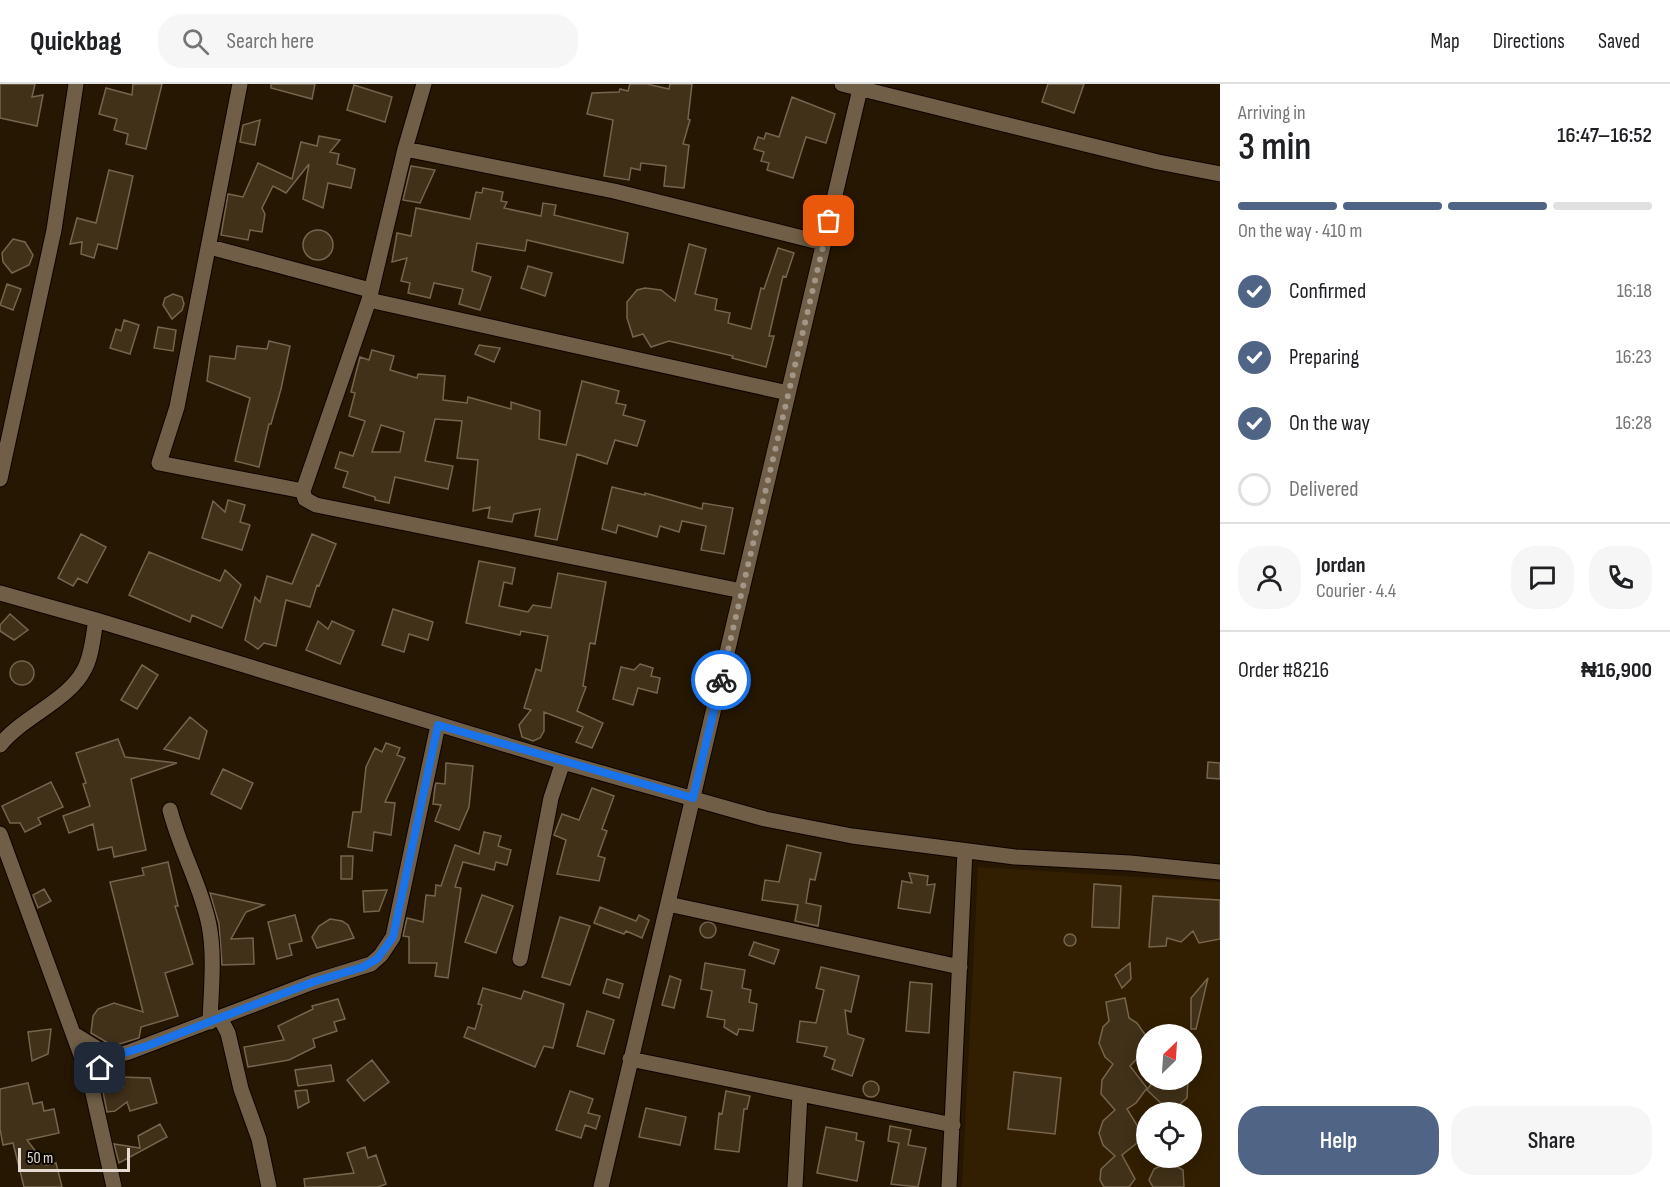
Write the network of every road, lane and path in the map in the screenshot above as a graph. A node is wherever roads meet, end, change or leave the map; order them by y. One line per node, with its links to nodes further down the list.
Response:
1 (76, 84): 12 (street)
2 (240, 84): 9 (street)
3 (424, 84): 6 (street)
4 (842, 84): 5 (street)
5 (860, 88): 7 (street); 8 (street)
6 (405, 149): 8 (street); 10 (street)
7 (1220, 174)
8 (823, 243): 11 (street)
9 (210, 247): 10 (street); 13 (street)
10 (370, 295): 11 (street); 13 (street)
11 (788, 393): 14 (street)
12 (0, 479)
13 (303, 491): 14 (street)
14 (742, 591): 20 (street)
15 (0, 593): 16 (street)
16 (96, 620): 17 (street); 18 (street)
17 (438, 725): 19 (street); 28 (street)
18 (0, 745)
19 (563, 762): 20 (street); 26 (street)
20 (693, 798): 23 (street); 25 (street)
21 (170, 810): 28 (street)
22 (0, 834): 29 (street)
23 (965, 850): 24 (street); 27 (street)
24 (1220, 872)
25 (668, 904): 27 (street); 31 (street)
26 (520, 959)
27 (960, 967): 34 (street)
28 (215, 1020): 30 (street); 36 (street)
29 (74, 1034): 30 (street); 32 (street)
30 (111, 1057): 32 (street)
31 (630, 1059): 33 (street); 37 (street)
32 (90, 1080): 35 (street)
33 (800, 1094): 34 (street); 38 (street)
34 (953, 1125): 39 (street)
35 (114, 1187)
36 (269, 1187)
37 (601, 1187)
38 (795, 1187)
39 (949, 1187)

